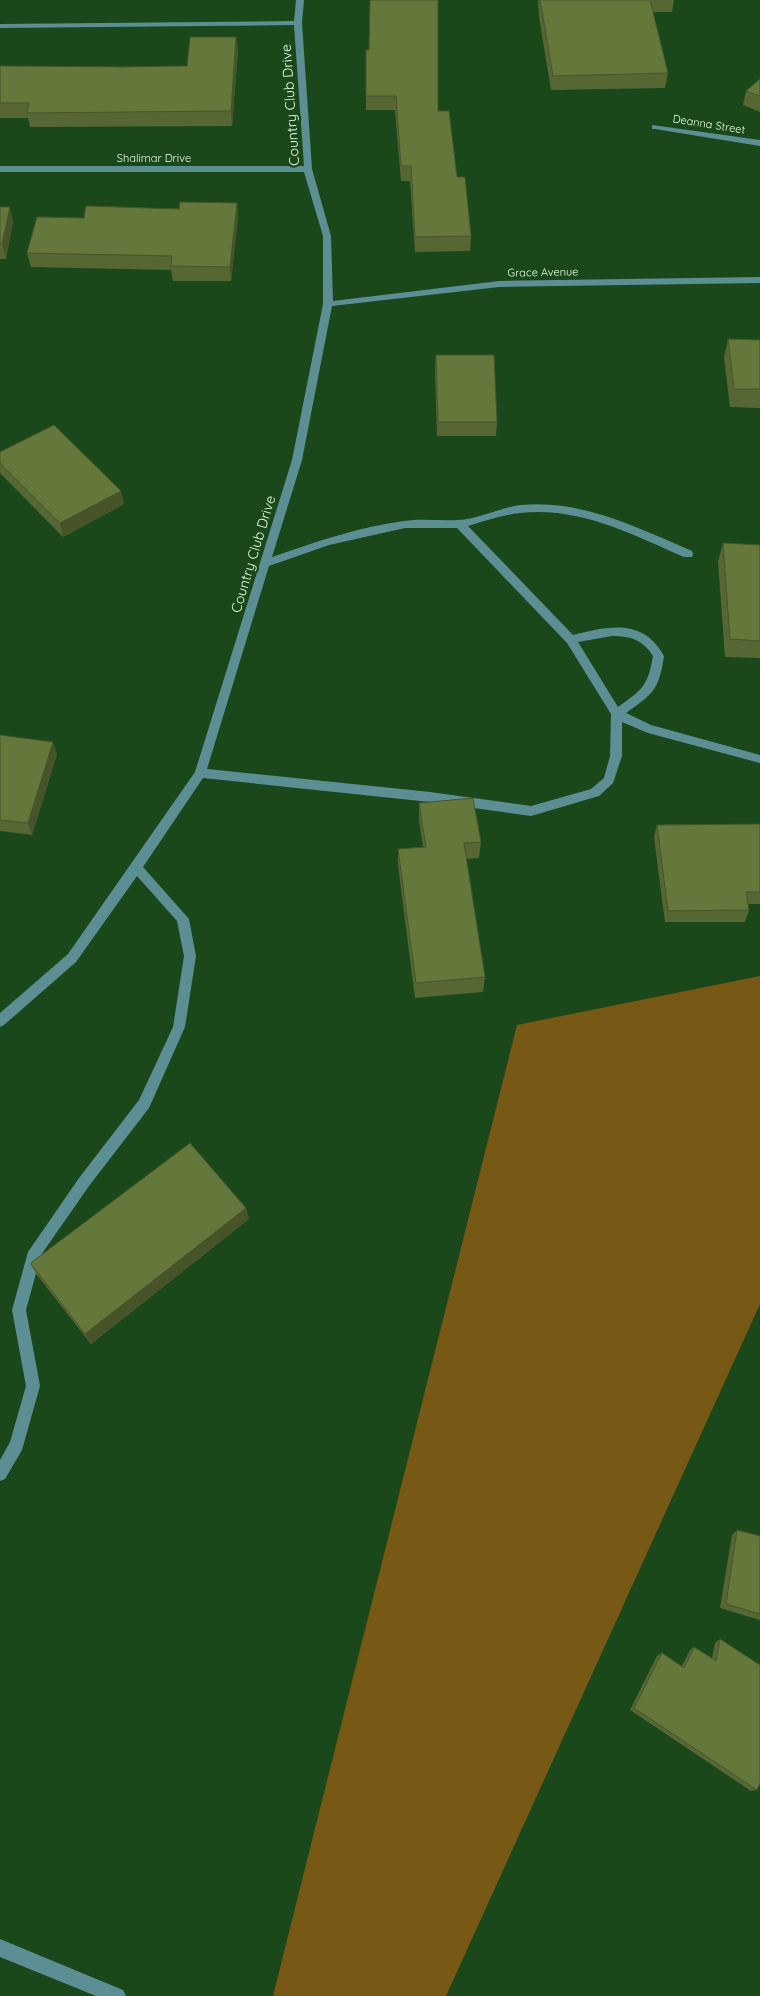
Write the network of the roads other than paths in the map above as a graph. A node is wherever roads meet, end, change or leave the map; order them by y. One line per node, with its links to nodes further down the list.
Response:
1 (300, 0): 2 (street, Country Club Drive)
2 (298, 24): 3 (street, Country Club Drive); 6 (street, Country Club Drive)
3 (0, 26)
4 (655, 127): 5 (street, Deanna Street)
5 (760, 143)
6 (308, 169): 7 (street, Shalimar Drive); 9 (street, Country Club Drive)
7 (0, 170)
8 (760, 280): 9 (street, Grace Avenue)
9 (328, 304): 12 (street, Country Club Drive)
10 (460, 524): 11 (street); 12 (street); 13 (street)
11 (688, 554)
12 (264, 564): 16 (street, Country Club Drive)
13 (571, 640): 14 (street); 14 (street)
14 (617, 714): 15 (street); 16 (street)
15 (760, 759)
16 (200, 773): 17 (street, Country Club Drive)
17 (136, 867): 18 (street, Country Club Drive); 19 (street)
18 (0, 1021)
19 (0, 1474)
20 (0, 1948): 21 (street)
21 (117, 1996)

